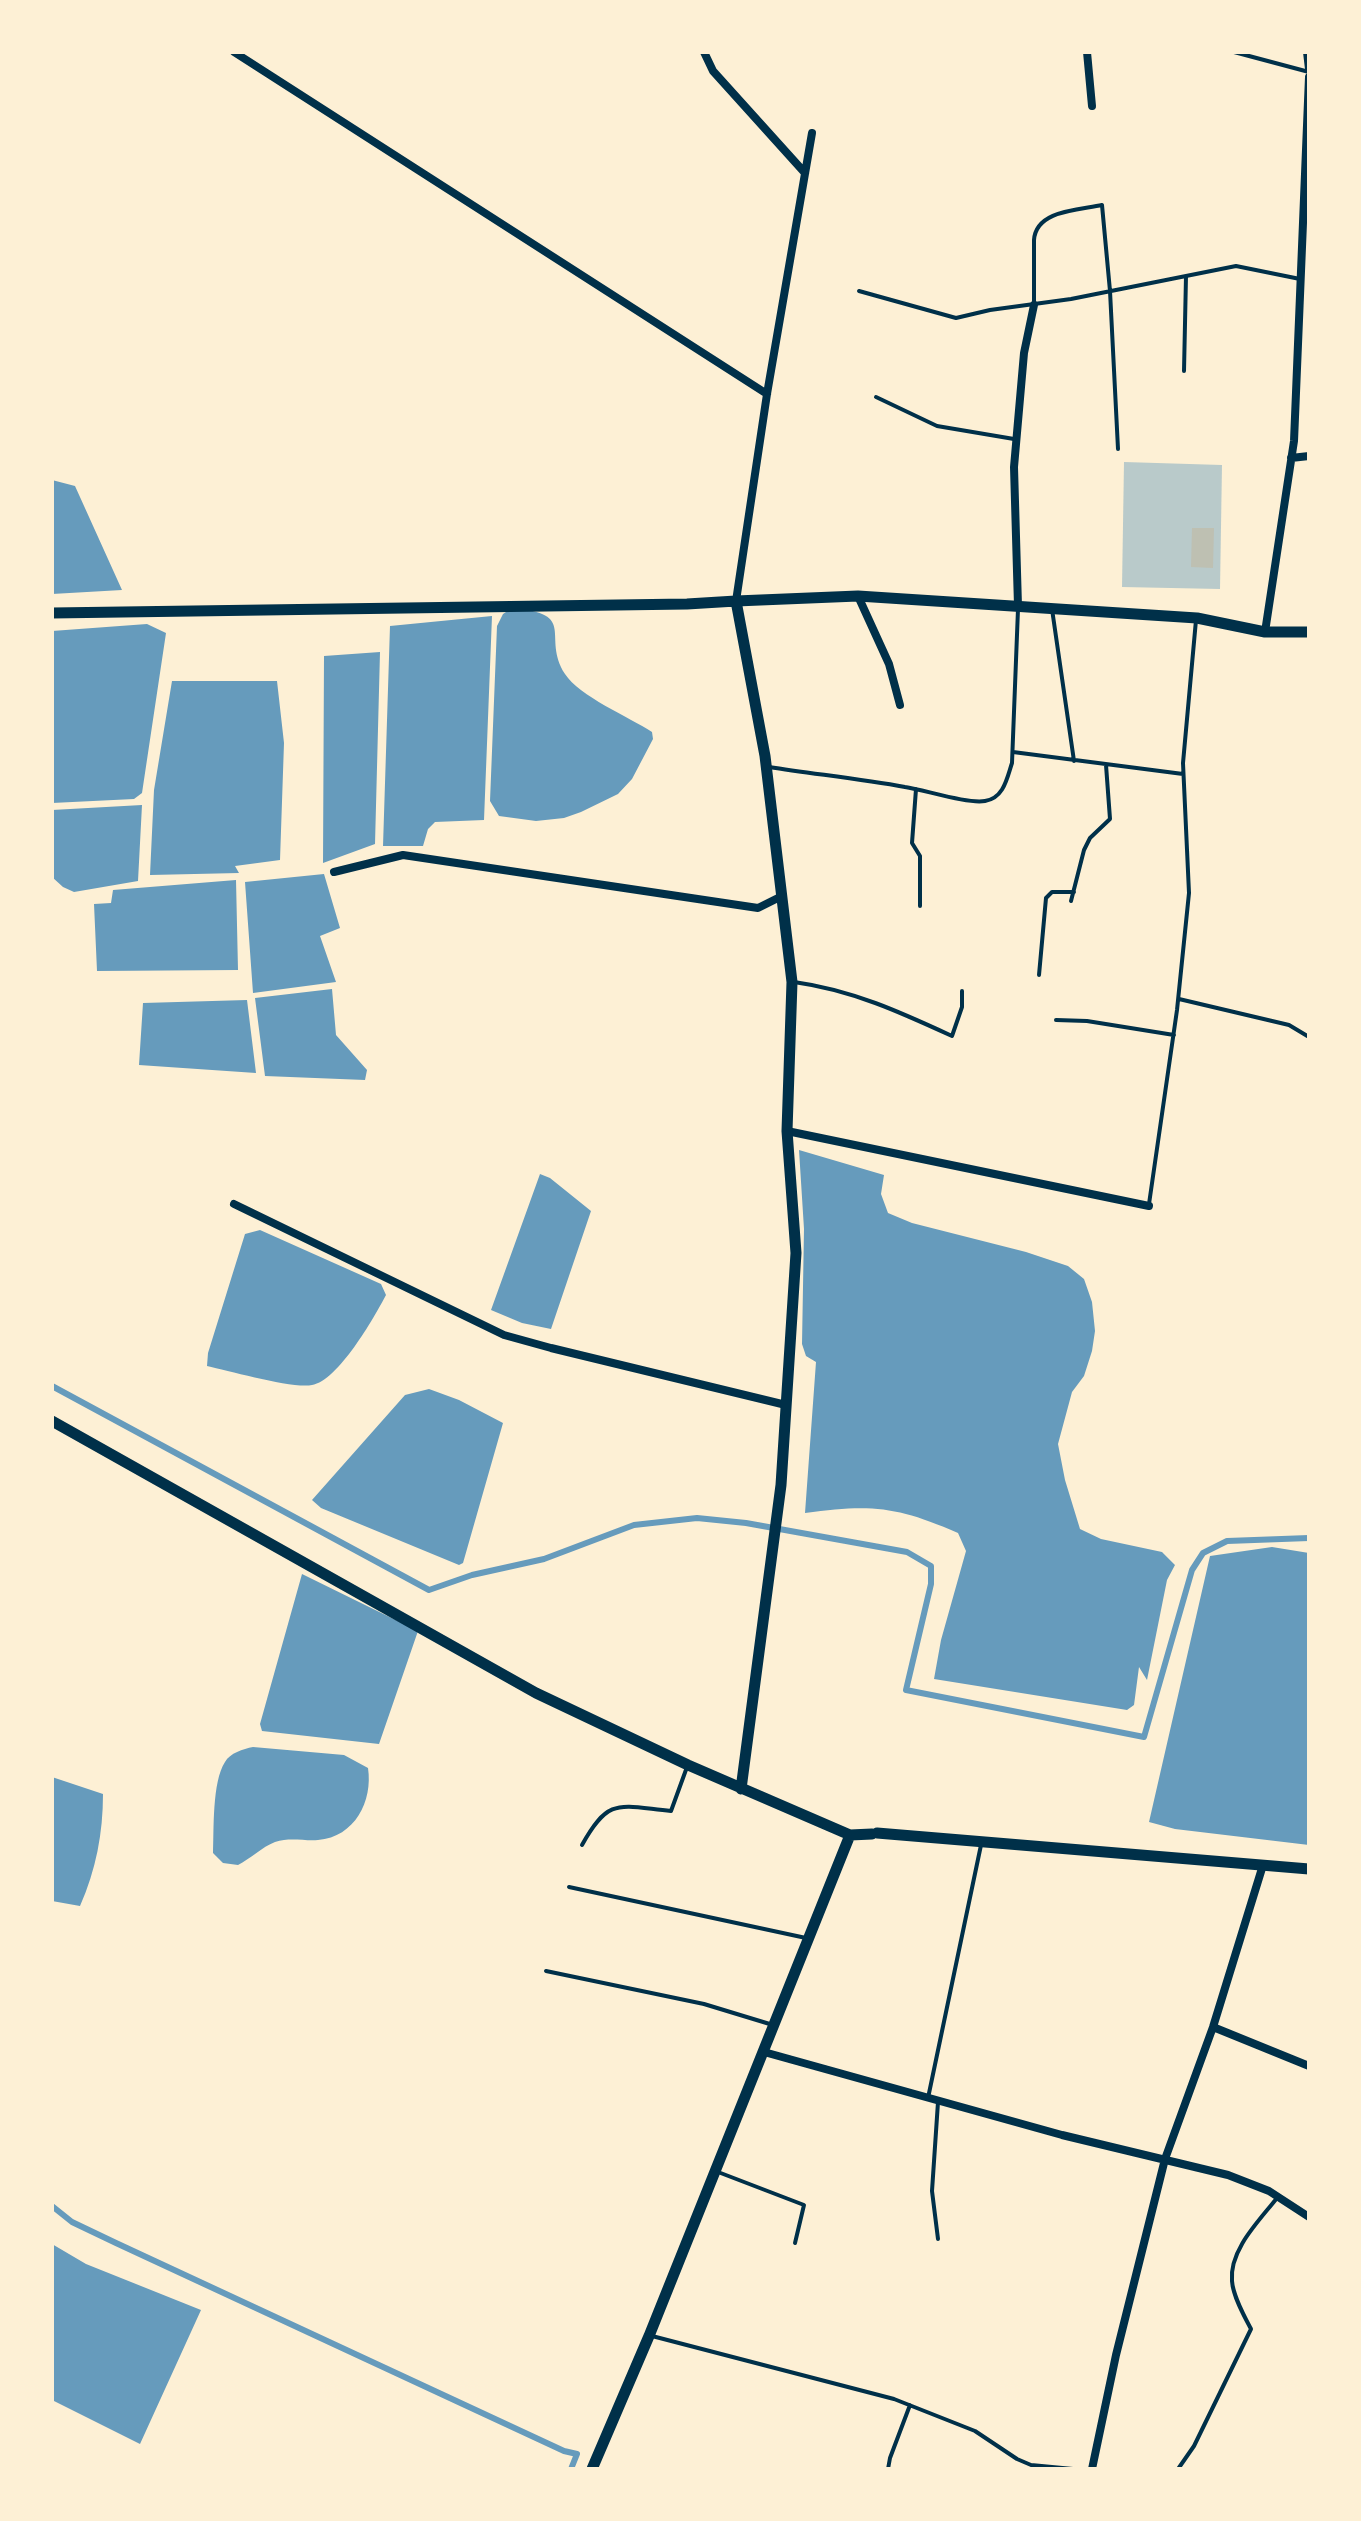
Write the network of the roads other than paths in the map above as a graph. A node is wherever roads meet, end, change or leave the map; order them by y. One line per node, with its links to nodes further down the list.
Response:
1 (234, 52): 17 (street)
2 (704, 52): 9 (street)
3 (1087, 52): 7 (street)
4 (1234, 52): 6 (lane)
5 (1307, 52): 6 (street)
6 (1309, 73): 10 (street)
7 (1092, 106)
8 (812, 133): 9 (street)
9 (805, 173): 17 (street)
10 (1305, 247): 12 (street)
11 (1186, 276): 12 (lane); 14 (lane); 16 (lane)
12 (1300, 279): 22 (street)
13 (859, 291): 15 (lane)
14 (1110, 291): 15 (lane); 15 (lane); 20 (lane)
15 (1034, 305): 19 (street)
16 (1184, 371)
17 (767, 394): 24 (street)
18 (876, 397): 19 (lane)
19 (1016, 439): 25 (street)
20 (1118, 449)
21 (1309, 456): 22 (street)
22 (1291, 458): 29 (street)
23 (858, 596): 24 (street); 25 (street); 31 (street)
24 (736, 601): 27 (street); 35 (street)
25 (1018, 606): 26 (street); 32 (lane)
26 (1052, 609): 28 (street); 33 (lane)
27 (52, 613)
28 (1197, 618): 29 (street); 36 (lane)
29 (1265, 632): 30 (street)
30 (1309, 632)
31 (900, 705)
32 (1013, 752): 33 (lane); 37 (lane)
33 (1074, 761): 34 (lane)
34 (1106, 765): 36 (lane); 39 (lane)
35 (766, 767): 37 (lane); 40 (street)
36 (1183, 774): 46 (lane)
37 (916, 789): 42 (lane)
38 (334, 872): 40 (street)
39 (1074, 892): 41 (lane); 43 (lane)
40 (782, 896): 44 (street)
41 (1071, 901)
42 (920, 906)
43 (1039, 975)
44 (792, 982): 45 (lane); 50 (street)
45 (962, 991)
46 (1179, 999): 48 (lane); 49 (lane)
47 (1056, 1020): 48 (lane)
48 (1174, 1035): 52 (lane)
49 (1309, 1037)
50 (787, 1131): 52 (street); 53 (street)
51 (234, 1204): 53 (street)
52 (1149, 1206)
53 (786, 1405): 56 (street)
54 (52, 1421): 55 (street)
55 (688, 1765): 56 (street); 59 (lane)
56 (741, 1789): 57 (street)
57 (850, 1835): 58 (street); 63 (street)
58 (981, 1841): 60 (street); 69 (lane)
59 (582, 1845)
60 (1263, 1865): 61 (street); 66 (street)
61 (1309, 1869)
62 (569, 1887): 63 (lane)
63 (810, 1938): 65 (street)
64 (546, 1971): 65 (lane)
65 (774, 2026): 67 (street)
66 (1213, 2027): 68 (street); 70 (street)
67 (764, 2052): 69 (street); 71 (street)
68 (1309, 2066)
69 (933, 2099): 70 (street); 74 (lane)
70 (1165, 2159): 72 (street); 81 (street)
71 (716, 2171): 75 (lane); 76 (street)
72 (1278, 2196): 73 (street); 82 (lane)
73 (1309, 2217)
74 (938, 2239)
75 (795, 2243)
76 (649, 2336): 77 (lane); 78 (street)
77 (910, 2405): 79 (lane); 80 (lane)
78 (592, 2469)
79 (888, 2469)
80 (1073, 2469)
81 (1092, 2469)
82 (1178, 2469)

